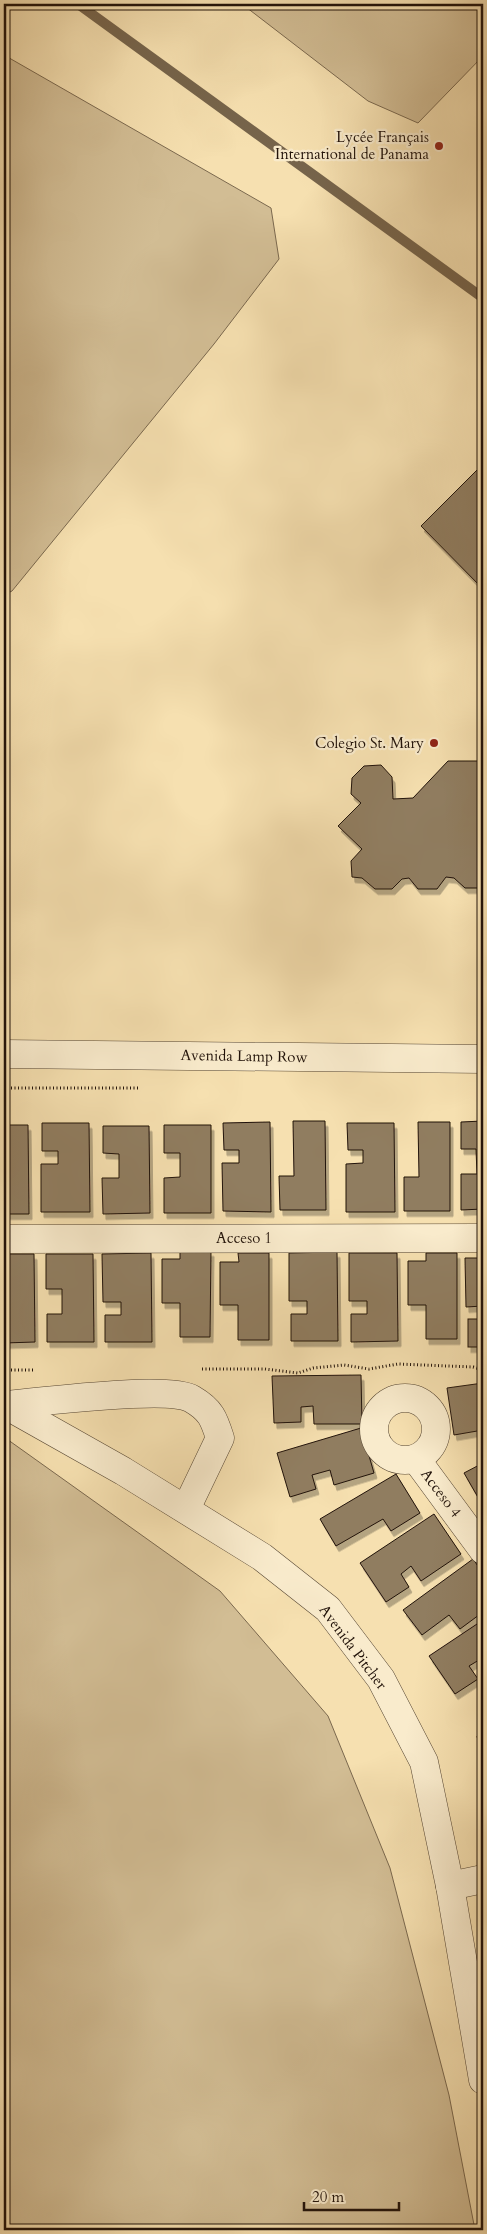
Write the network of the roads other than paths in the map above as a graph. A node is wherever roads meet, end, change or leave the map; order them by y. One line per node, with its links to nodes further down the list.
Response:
1 (4, 1054): 2 (street, Avenida Lamp Row)
2 (483, 1058)
3 (483, 1238): 4 (street, Acceso 1)
4 (4, 1239)
5 (5, 1404): 7 (street, Avenida Pitcher); 7 (street)
6 (416, 1459): 8 (street, Acceso 4)
7 (186, 1509): 10 (street, Avenida Pitcher)
8 (483, 1550)
9 (483, 1879): 10 (street)
10 (450, 1886): 11 (street, Avenida Pitcher)
11 (483, 2080)

